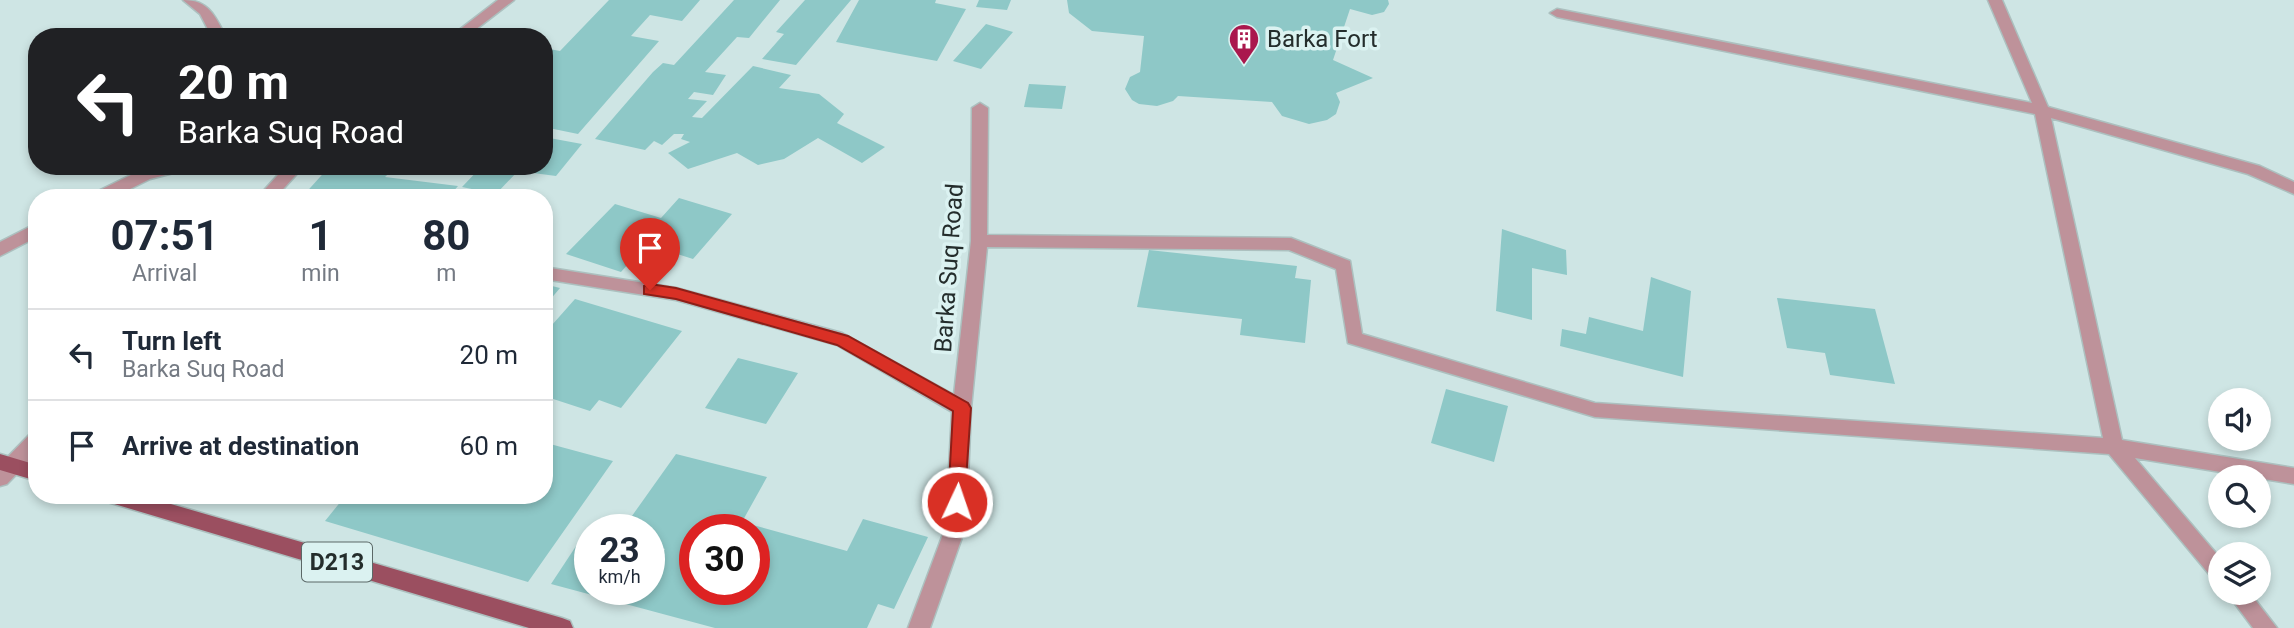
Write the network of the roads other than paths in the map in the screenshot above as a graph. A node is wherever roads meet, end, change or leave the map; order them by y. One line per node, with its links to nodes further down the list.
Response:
1 (190, 0): 5 (street)
2 (508, 0): 6 (street)
3 (1996, 0): 8 (street)
4 (1556, 13): 8 (street)
5 (214, 28)
6 (469, 28)
7 (980, 108): 15 (street, Barka Suq Road)
8 (2042, 110): 11 (street); 19 (street)
9 (143, 175): 12 (street)
10 (287, 175): 13 (street)
11 (2294, 188)
12 (116, 189)
13 (274, 189)
14 (28, 234): 16 (street)
15 (979, 241): 18 (street, Barka Suq Road); 19 (street)
16 (0, 250)
17 (553, 274): 18 (street, Barka Suq Road)
18 (962, 408): 28 (street)
19 (2114, 447): 23 (street); 25 (street)
20 (28, 448): 21 (street)
21 (4, 469): 22 (main road)
22 (28, 472)
23 (2294, 476)
24 (142, 504): 27 (main road, D213)
25 (2208, 559)
26 (2247, 605): 29 (street)
27 (562, 628)
28 (919, 628)
29 (2266, 628)

